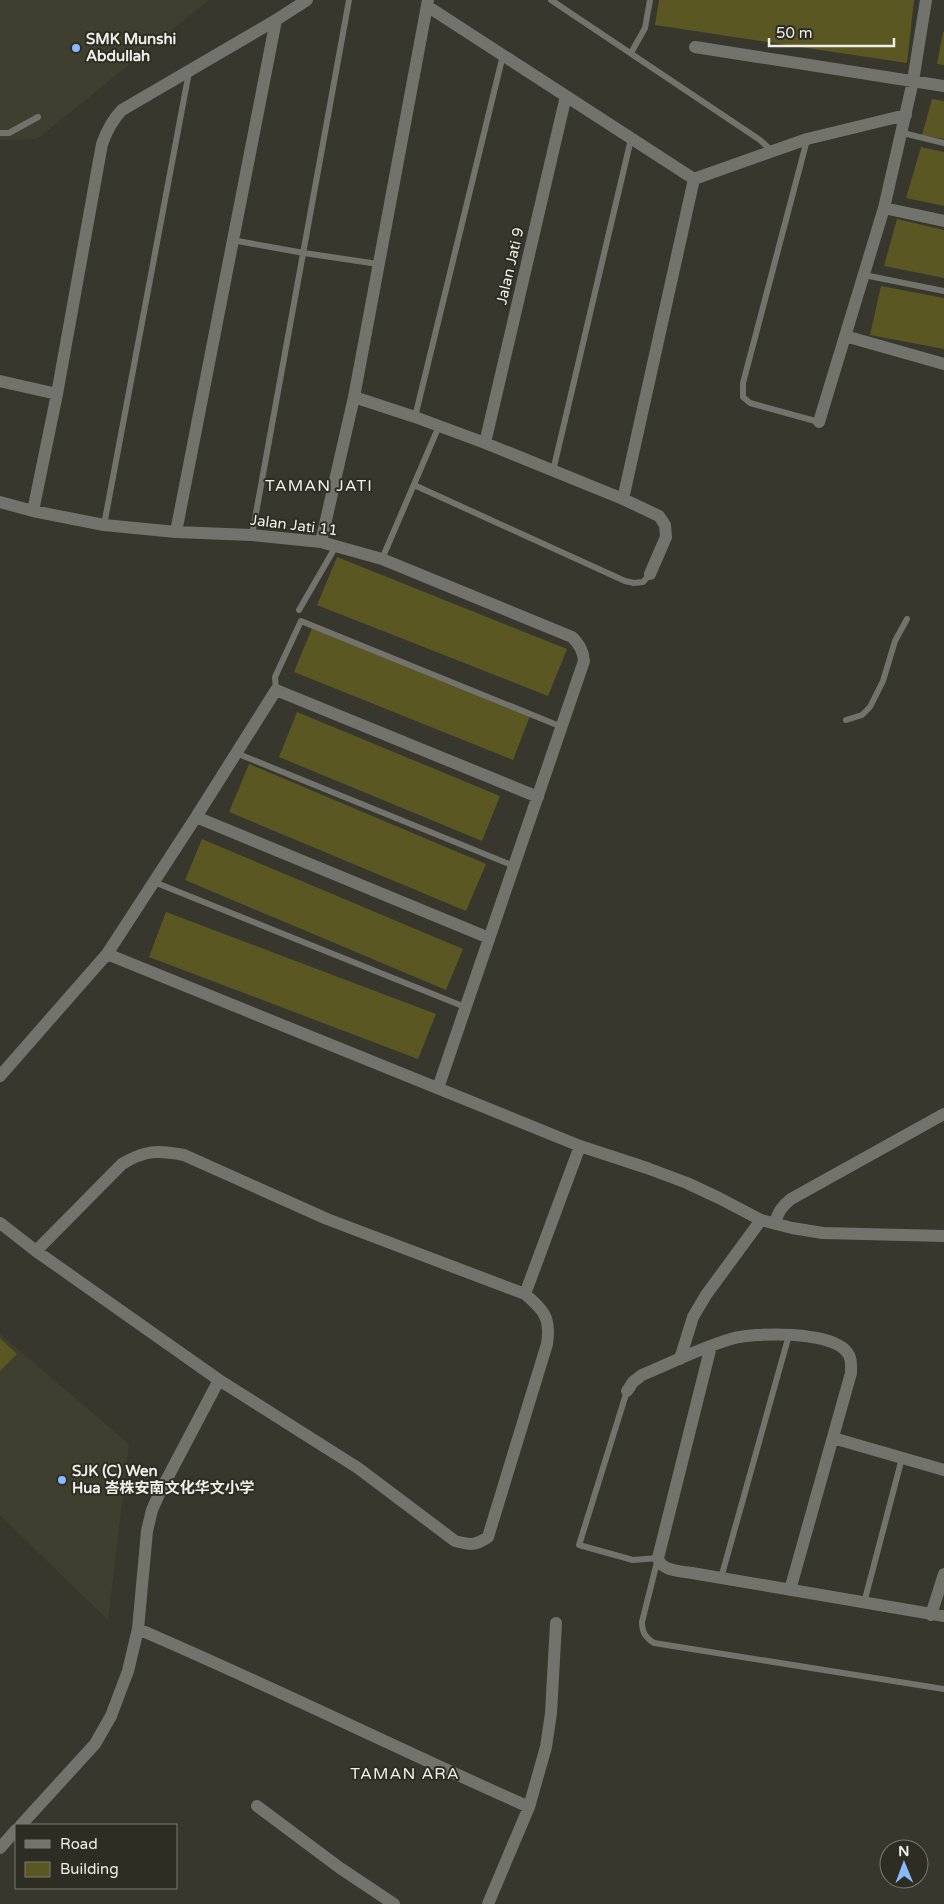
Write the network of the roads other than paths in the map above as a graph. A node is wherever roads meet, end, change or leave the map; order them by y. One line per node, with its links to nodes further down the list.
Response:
1 (307, 0): 7 (street)
2 (349, 0): 27 (lane)
3 (551, 0): 9 (lane)
4 (650, 0): 9 (lane)
5 (926, 0): 12 (street)
6 (427, 3): 10 (street); 28 (street)
7 (276, 20): 11 (street); 26 (street)
8 (695, 47): 12 (street)
9 (630, 53): 22 (lane)
10 (503, 55): 14 (street); 36 (lane)
11 (189, 72): 34 (street); 45 (lane)
12 (913, 81): 13 (street); 15 (street)
13 (944, 86)
14 (566, 96): 19 (street); 39 (street, Jalan Jati 9)
15 (906, 116): 18 (street); 20 (street)
16 (38, 117): 17 (lane)
17 (0, 133)
18 (903, 133): 21 (lane); 24 (street)
19 (631, 139): 23 (street); 40 (lane)
20 (808, 139): 22 (street); 37 (lane)
21 (944, 143)
22 (772, 151): 23 (street)
23 (694, 179): 42 (street)
24 (884, 208): 25 (street); 29 (street)
25 (944, 221)
26 (232, 240): 27 (lane); 46 (street)
27 (304, 253): 28 (lane); 47 (lane)
28 (378, 264): 35 (street)
29 (864, 274): 30 (lane); 31 (street)
30 (944, 291)
31 (845, 336): 32 (street); 37 (street)
32 (944, 364)
33 (0, 381): 34 (street)
34 (57, 394): 44 (street)
35 (354, 397): 36 (street); 48 (street)
36 (415, 417): 38 (street)
37 (818, 422)
38 (439, 426): 39 (street); 41 (lane)
39 (485, 443): 40 (street)
40 (553, 471): 42 (street)
41 (414, 485): 50 (lane); 51 (lane)
42 (623, 499): 51 (street)
43 (0, 502): 44 (street, Jalan Jati 11)
44 (33, 511): 45 (street, Jalan Jati 11)
45 (104, 525): 46 (street, Jalan Jati 11)
46 (176, 532): 47 (street, Jalan Jati 11)
47 (252, 535): 48 (street, Jalan Jati 11)
48 (321, 542): 49 (street, Jalan Jati 11)
49 (336, 546): 50 (street, Jalan Jati 11); 52 (lane)
50 (382, 559): 56 (street, Jalan Jati 11)
51 (650, 574)
52 (299, 610)
53 (907, 619): 55 (lane)
54 (276, 690): 56 (lane); 57 (street); 58 (street)
55 (846, 720)
56 (562, 728): 58 (street)
57 (236, 753): 59 (street); 60 (lane)
58 (538, 797): 60 (street)
59 (196, 818): 61 (street); 62 (street)
60 (514, 866): 62 (street)
61 (154, 882): 63 (street); 64 (lane)
62 (489, 938): 64 (street)
63 (107, 954): 65 (street); 66 (street)
64 (465, 1007): 66 (street)
65 (0, 1076)
66 (438, 1088): 68 (street)
67 (944, 1114): 71 (street)
68 (580, 1146): 69 (street); 74 (street)
69 (761, 1220): 71 (street); 77 (street)
70 (0, 1224): 73 (street)
71 (775, 1224): 72 (street)
72 (944, 1236)
73 (36, 1251): 74 (street); 78 (street)
74 (525, 1294): 78 (street)
75 (789, 1335): 76 (street); 80 (street); 85 (lane)
76 (711, 1346): 77 (street); 83 (street)
77 (680, 1359): 79 (street)
78 (219, 1380): 90 (street)
79 (627, 1391): 83 (lane)
80 (833, 1438): 81 (street); 86 (street)
81 (902, 1458): 82 (street); 87 (lane)
82 (944, 1470)
83 (658, 1558): 85 (street); 91 (lane)
84 (944, 1574): 88 (street)
85 (721, 1578): 86 (street)
86 (790, 1590): 87 (street)
87 (864, 1603): 88 (street)
88 (938, 1616)
89 (556, 1624): 93 (street)
90 (138, 1629): 93 (street); 94 (street)
91 (944, 1689)
92 (257, 1806): 98 (street)
93 (528, 1807): 97 (street)
94 (21, 1824)
95 (15, 1831): 96 (street)
96 (0, 1848)
97 (491, 1903)
98 (394, 1904)

